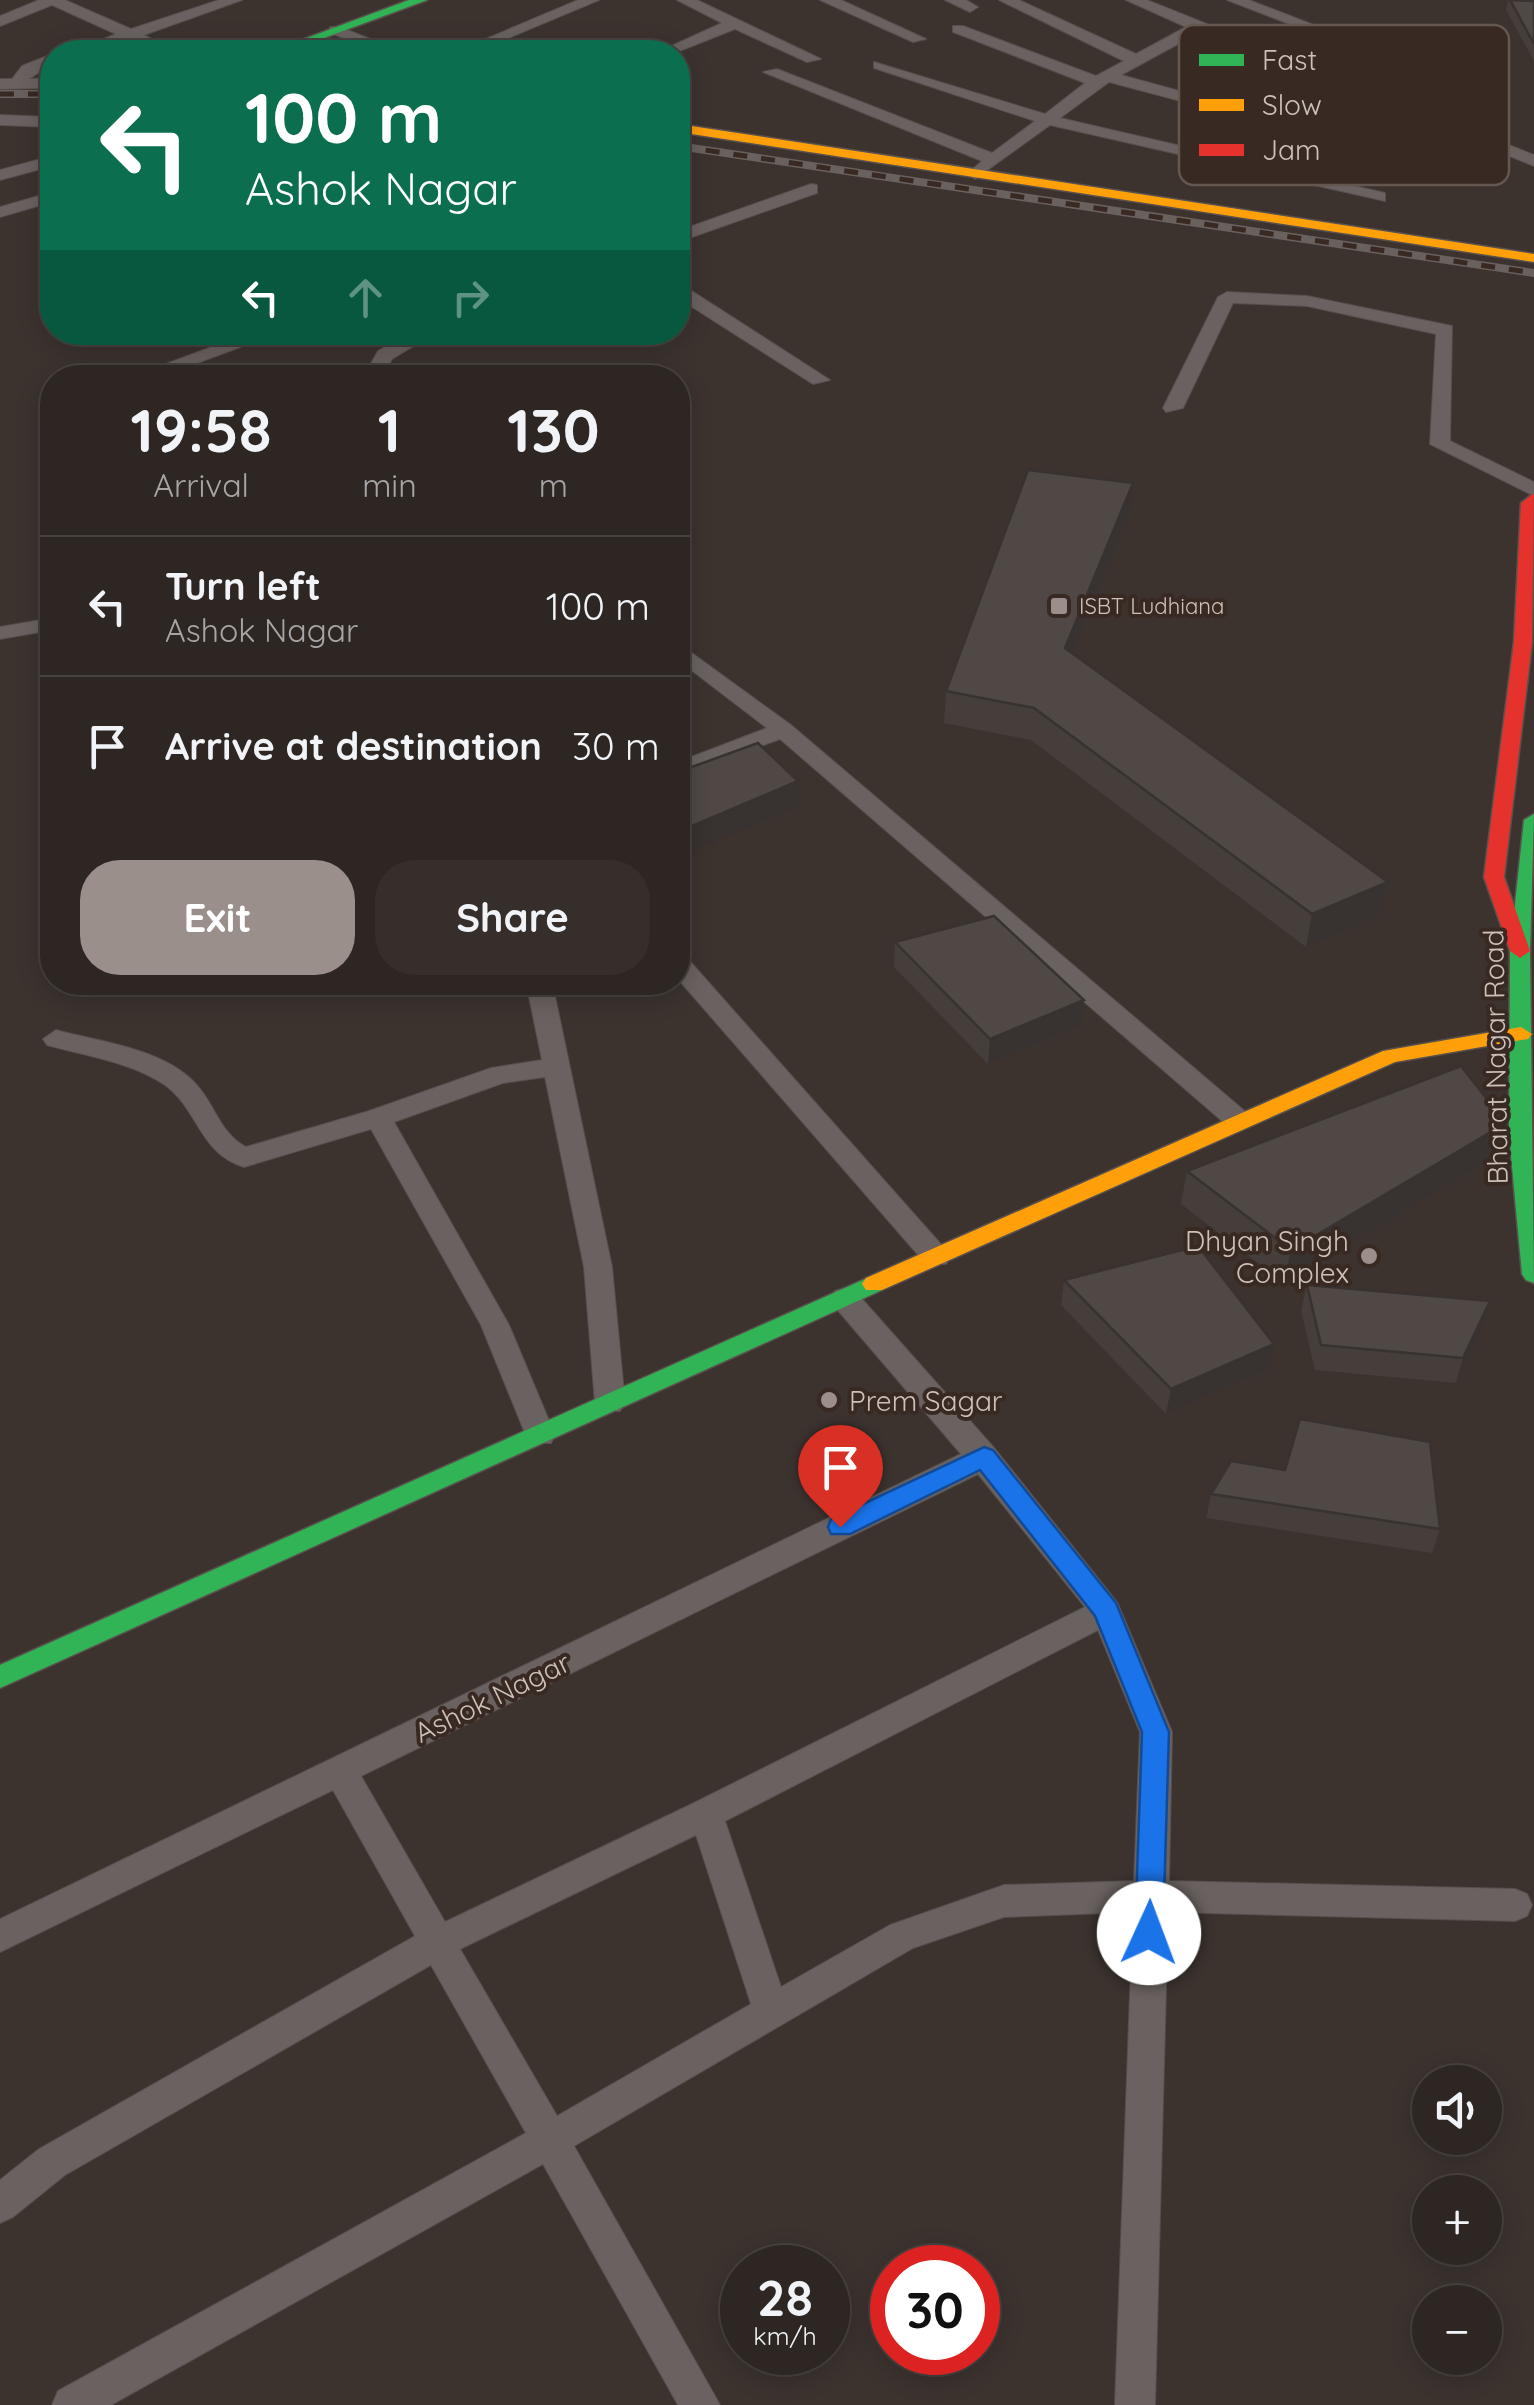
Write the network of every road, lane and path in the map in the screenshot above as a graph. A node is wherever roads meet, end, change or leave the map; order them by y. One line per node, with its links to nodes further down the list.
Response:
1 (52, 0): 12 (street); 18 (street)
2 (234, 0): 18 (street)
3 (420, 0): 17 (street)
4 (591, 0): 25 (street)
5 (685, 0): 13 (street)
6 (828, 0): 20 (street)
7 (953, 0): 11 (street)
8 (1007, 0): 28 (street)
9 (1134, 0): 14 (street)
10 (1235, 0): 15 (street)
11 (970, 6)
12 (0, 21)
13 (736, 22): 26 (street); 27 (street)
14 (1192, 25)
15 (1303, 25)
16 (958, 28): 32 (street)
17 (335, 30): 23 (street); 24 (street)
18 (133, 36): 21 (street); 22 (street)
19 (1179, 37): 28 (street)
20 (918, 39)
21 (120, 40)
22 (142, 40)
23 (308, 40)
24 (362, 40)
25 (493, 40)
26 (690, 42)
27 (813, 59)
28 (1135, 60): 32 (street)
29 (40, 64): 34 (street)
30 (880, 65): 36 (street)
31 (771, 72): 44 (street)
32 (1102, 79): 35 (street); 36 (street)
33 (40, 83): 34 (street)
34 (9, 84)
35 (1179, 99)
36 (1045, 118): 40 (street); 44 (street)
37 (0, 120): 38 (street)
38 (40, 122)
39 (690, 129): 44 (street)
40 (1179, 150)
41 (1509, 151): 42 (street)
42 (1534, 161)
43 (40, 164): 45 (street)
44 (984, 166): 52 (street)
45 (0, 175)
46 (1328, 185): 48 (street)
47 (811, 189): 51 (street)
48 (1379, 197)
49 (40, 200): 50 (street)
50 (0, 212)
51 (690, 233)
52 (1534, 257)
53 (690, 298): 58 (street)
54 (234, 345): 56 (street)
55 (404, 345): 57 (street)
56 (175, 365)
57 (379, 365)
58 (820, 380)
59 (1172, 408): 60 (street)
60 (1534, 490)
61 (1534, 498): 68 (street)
62 (40, 626): 63 (street)
63 (0, 634)
64 (690, 659): 65 (street)
65 (782, 730): 66 (street); 75 (street)
66 (690, 765)
67 (1534, 820): 68 (street, Bharat Nagar Road)
68 (1520, 951): 71 (street, Bharat Nagar Road)
69 (690, 978): 76 (street)
70 (542, 995): 73 (street)
71 (1521, 1034): 75 (street); 77 (street, Bharat Nagar Road)
72 (56, 1039): 74 (street)
73 (556, 1068): 74 (street); 79 (street)
74 (378, 1118): 80 (street)
75 (1238, 1120): 76 (street)
76 (936, 1258): 78 (street)
77 (1534, 1274)
78 (845, 1299): 79 (street); 81 (street)
79 (610, 1403): 80 (street)
80 (540, 1435): 83 (street)
81 (984, 1457): 82 (street); 84 (street, Ashok Nagar)
82 (1106, 1611): 85 (street); 86 (street)
83 (0, 1677)
84 (340, 1771): 88 (street, Ashok Nagar); 89 (street)
85 (706, 1814): 89 (street); 90 (street)
86 (1150, 1896): 87 (street); 90 (street); 95 (street)
87 (1515, 1905)
88 (0, 1936)
89 (438, 1942): 91 (street); 92 (street)
90 (772, 2013): 91 (street)
91 (550, 2140): 93 (street); 94 (street)
92 (0, 2204)
93 (72, 2405)
94 (700, 2405)
95 (1134, 2405)

